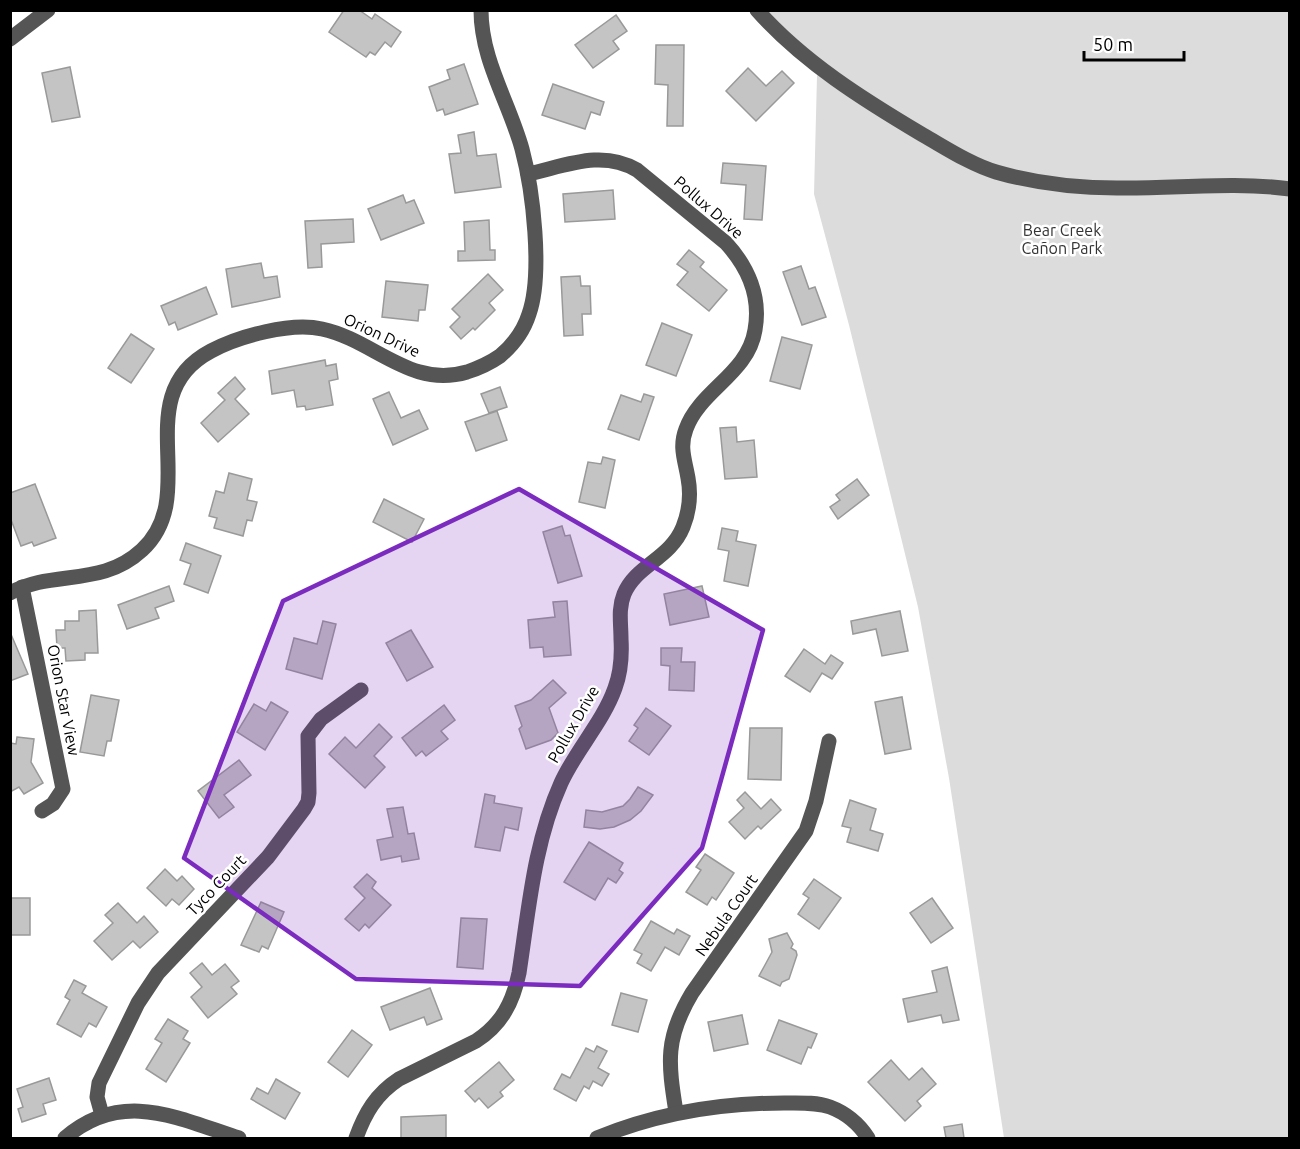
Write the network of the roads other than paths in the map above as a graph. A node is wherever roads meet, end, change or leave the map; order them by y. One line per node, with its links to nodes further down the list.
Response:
1 (48, 10): 4 (street)
2 (481, 10): 5 (street, Orion Drive)
3 (757, 10): 6 (street)
4 (10, 39)
5 (528, 174): 7 (street, Orion Drive); 17 (street, Pollux Drive)
6 (1290, 189)
7 (16, 590): 10 (street, Orion Star View)
8 (361, 690): 11 (street, Tyco Court)
9 (829, 741): 13 (street, Nebula Court)
10 (42, 811)
11 (268, 857): 12 (street); 14 (street, Tyco Court)
12 (281, 867)
13 (676, 1112): 18 (street); 19 (street)
14 (102, 1115): 15 (street); 16 (street)
15 (65, 1138)
16 (239, 1138)
17 (356, 1138)
18 (597, 1138)
19 (868, 1138)

